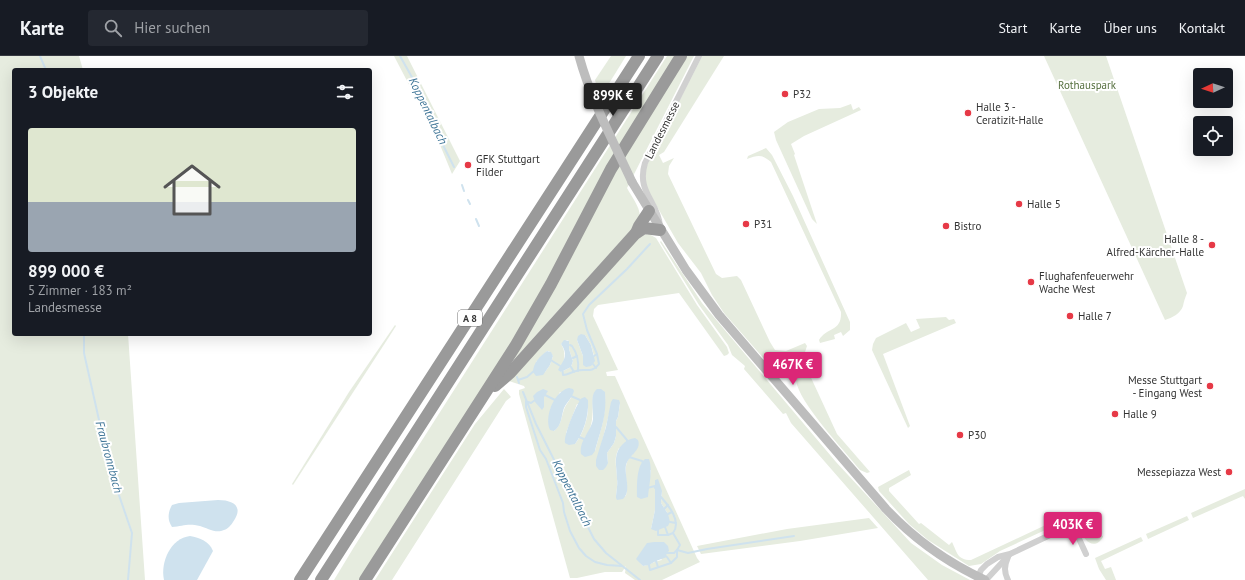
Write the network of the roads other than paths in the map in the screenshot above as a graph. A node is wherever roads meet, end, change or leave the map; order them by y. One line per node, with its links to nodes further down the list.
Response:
1 (579, 56): 6 (main road, bridge)
2 (640, 56): 13 (highway, A 8)
3 (658, 56): 14 (highway, A 8)
4 (681, 56): 9 (highway)
5 (699, 56): 7 (street, Landesmesse)
6 (649, 211): 7 (main road); 8 (highway)
7 (660, 230): 8 (highway); 12 (main road)
8 (635, 234): 9 (highway)
9 (484, 396): 15 (highway)
10 (1010, 554): 11 (street); 12 (street); 12 (street); 16 (street)
11 (1086, 554)
12 (983, 579)
13 (300, 580)
14 (321, 580)
15 (365, 580)
16 (1008, 580)

